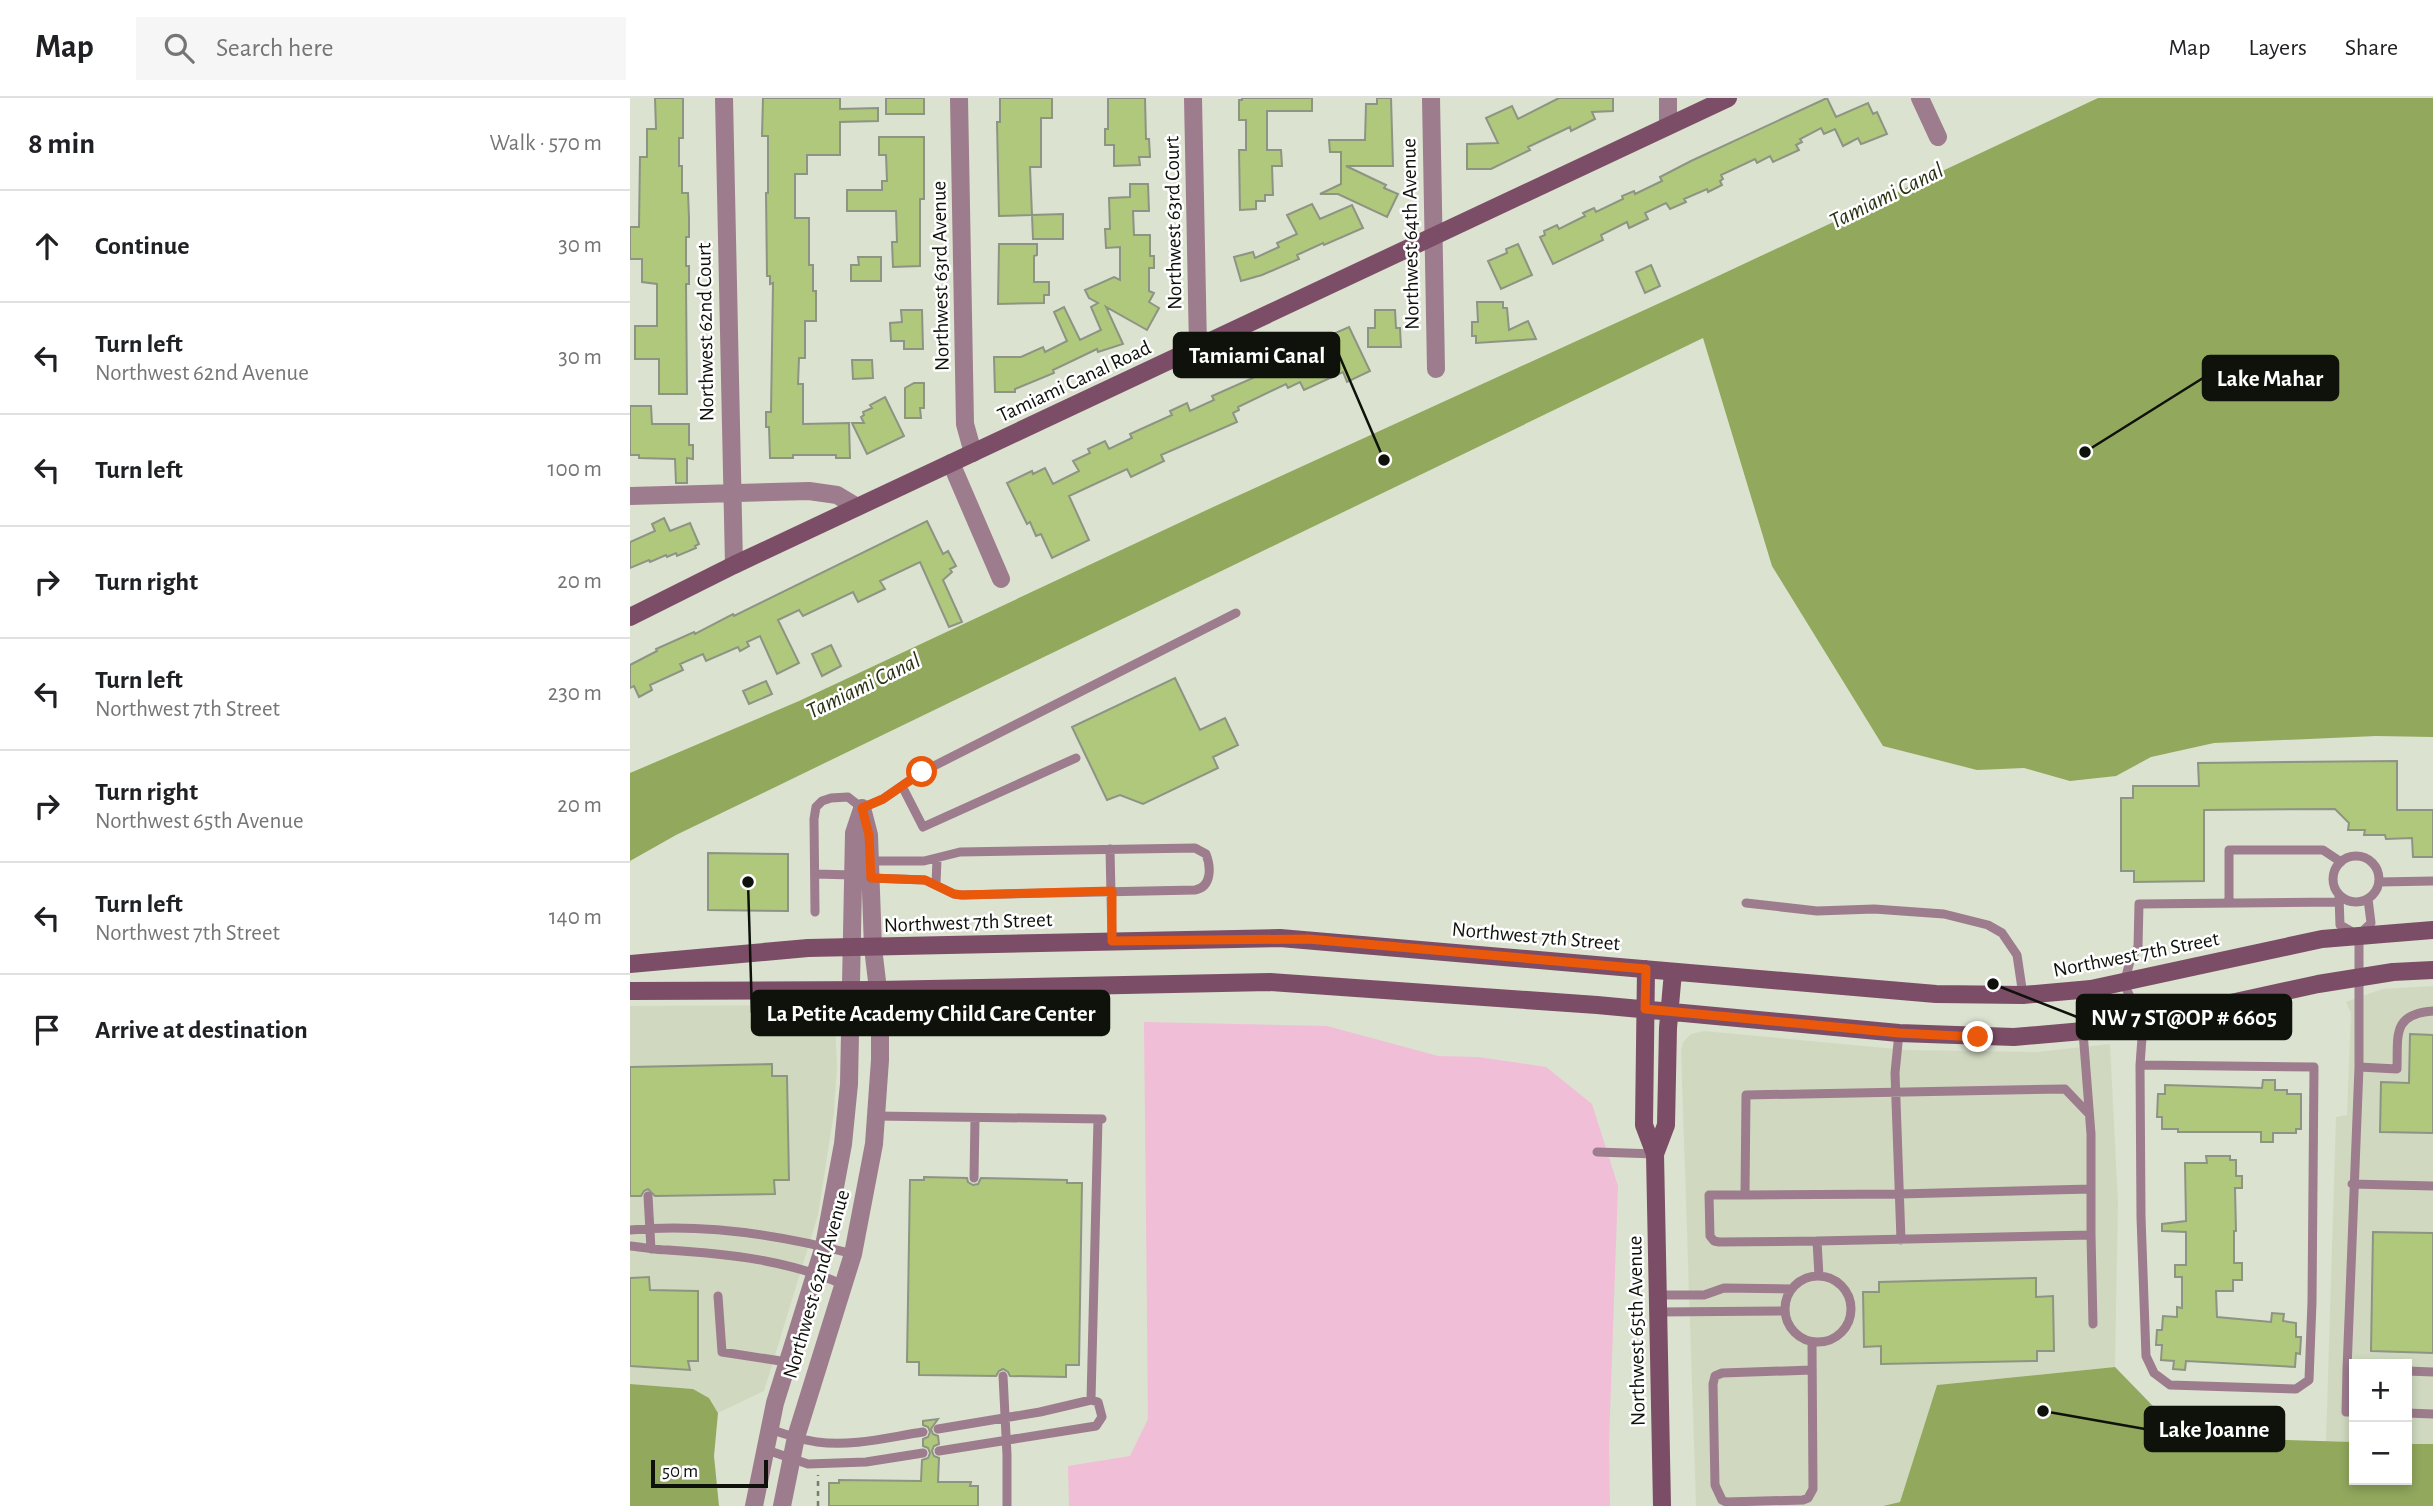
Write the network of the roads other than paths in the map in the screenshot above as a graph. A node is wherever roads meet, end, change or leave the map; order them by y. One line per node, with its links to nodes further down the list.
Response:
1 (724, 98): 15 (street, Northwest 62nd Court)
2 (959, 98): 13 (street, Northwest 63rd Avenue)
3 (1193, 98): 11 (street, Northwest 63rd Court)
4 (1431, 98): 10 (street, Northwest 64th Avenue)
5 (1668, 98): 8 (street)
6 (1728, 98): 8 (main road, Tamiami Canal Road)
7 (1920, 98): 9 (street)
8 (1668, 126): 10 (main road, Tamiami Canal Road)
9 (1938, 137)
10 (1433, 237): 11 (main road, Tamiami Canal Road); 12 (street, Northwest 64th Avenue)
11 (1198, 348): 13 (main road, Tamiami Canal Road)
12 (1436, 369)
13 (973, 453): 14 (main road, Tamiami Canal Road)
14 (951, 463): 17 (main road, Tamiami Canal Road); 19 (street)
15 (731, 493): 16 (street); 17 (street); 18 (street, Northwest 62nd Court)
16 (630, 496)
17 (857, 507): 18 (main road, Tamiami Canal Road)
18 (734, 565): 21 (main road, Tamiami Canal Road)
19 (1001, 579)
20 (1236, 613): 23 (lane)
21 (630, 617)
22 (1076, 758): 23 (lane)
23 (902, 786): 24 (lane)
24 (862, 808): 28 (street, Northwest 62nd Avenue); 29 (lane); 30 (street, Northwest 62nd Avenue)
25 (1110, 849): 26 (lane); 34 (lane); 34 (lane)
26 (937, 859): 28 (lane); 33 (lane)
27 (2341, 862): 32 (lane); 35 (lane); 38 (lane)
28 (871, 869): 33 (lane); 44 (street, Northwest 62nd Avenue)
29 (815, 874): 30 (lane); 39 (lane)
30 (853, 875): 43 (street, Northwest 62nd Avenue)
31 (2433, 881): 32 (lane)
32 (2379, 882): 36 (lane)
33 (936, 884): 34 (lane)
34 (1112, 891): 42 (lane)
35 (2339, 898): 36 (lane); 38 (lane); 41 (lane)
36 (2368, 899): 41 (lane)
37 (1746, 903): 54 (lane)
38 (2229, 903): 50 (lane)
39 (815, 912)
40 (2433, 930): 41 (main road, Northwest 7th Street)
41 (2359, 935): 49 (lane); 50 (main road, Northwest 7th Street)
42 (1112, 941): 44 (main road, Northwest 7th Street); 46 (main road, Northwest 7th Street)
43 (853, 948): 44 (main road, Northwest 7th Street); 45 (main road, Northwest 7th Street); 51 (street, Northwest 62nd Avenue)
44 (873, 948): 52 (street, Northwest 62nd Avenue)
45 (630, 964)
46 (1646, 969): 48 (main road, Northwest 7th Street); 55 (main road, Northwest 65th Avenue)
47 (2433, 970): 49 (main road)
48 (1673, 972): 54 (main road, Northwest 7th Street); 57 (main road, Northwest 65th Avenue)
49 (2360, 976): 58 (main road); 62 (lane)
50 (2124, 984): 54 (main road, Northwest 7th Street); 58 (lane)
51 (850, 990): 52 (main road); 53 (main road); 81 (street, Northwest 62nd Avenue)
52 (878, 990): 55 (main road); 65 (street, Northwest 62nd Avenue)
53 (630, 991)
54 (2023, 995)
55 (1645, 1009): 57 (main road); 68 (main road, Northwest 65th Avenue)
56 (2433, 1011): 62 (lane)
57 (1670, 1012): 60 (main road); 68 (main road, Northwest 65th Avenue)
58 (2143, 1024): 59 (main road); 61 (lane)
59 (2083, 1032): 60 (main road); 64 (lane)
60 (1899, 1033): 63 (lane)
61 (2140, 1065): 61 (lane)
62 (2358, 1067): 70 (lane)
63 (1896, 1094): 64 (lane); 73 (lane); 74 (lane)
64 (2089, 1114): 72 (lane)
65 (877, 1116): 66 (lane); 84 (street, Northwest 62nd Avenue)
66 (975, 1118): 69 (lane); 101 (lane)
67 (1597, 1152): 68 (lane)
68 (1655, 1154): 90 (main road, Northwest 65th Avenue)
69 (974, 1178)
70 (2352, 1184): 71 (lane); 94 (lane)
71 (2433, 1186)
72 (2091, 1189): 73 (lane); 78 (lane)
73 (1899, 1194): 74 (lane); 79 (lane)
74 (1745, 1195): 80 (lane)
75 (648, 1196): 76 (lane)
76 (650, 1227): 77 (lane); 81 (lane); 83 (lane)
77 (630, 1230)
78 (2091, 1235): 79 (lane); 92 (lane)
79 (1901, 1240): 80 (lane)
80 (1817, 1241): 86 (lane)
81 (824, 1246): 84 (lane); 85 (street, Northwest 62nd Avenue)
82 (630, 1247): 83 (lane)
83 (651, 1248): 85 (lane)
84 (853, 1254): 87 (street, Northwest 62nd Avenue)
85 (817, 1273): 87 (lane); 95 (street, Northwest 62nd Avenue)
86 (1819, 1276): 88 (lane); 93 (lane)
87 (844, 1285): 109 (street, Northwest 62nd Avenue)
88 (1792, 1289): 90 (lane); 91 (lane)
89 (718, 1296): 95 (lane)
90 (1659, 1304): 91 (lane); 118 (main road, Northwest 65th Avenue)
91 (1785, 1311): 93 (lane)
92 (2093, 1324)
93 (1812, 1342): 96 (lane)
94 (2351, 1359)
95 (787, 1362): 106 (street, Northwest 62nd Avenue)
96 (1812, 1370): 96 (lane)
97 (2412, 1371): 98 (lane)
98 (2433, 1372)
99 (1003, 1376): 105 (lane)
100 (2349, 1386): 102 (lane)
101 (1091, 1400): 105 (lane); 110 (lane)
102 (2349, 1412)
103 (2412, 1413): 104 (lane)
104 (2433, 1414)
105 (1005, 1418): 107 (lane); 110 (lane)
106 (769, 1429): 109 (lane); 111 (street, Northwest 62nd Avenue)
107 (938, 1429)
108 (923, 1432): 109 (lane)
109 (796, 1437): 114 (street, Northwest 62nd Avenue)
110 (1006, 1439): 112 (lane); 117 (lane)
111 (764, 1449): 114 (lane); 115 (street, Northwest 62nd Avenue)
112 (939, 1451)
113 (923, 1453): 114 (lane)
114 (790, 1459): 116 (street, Northwest 62nd Avenue)
115 (754, 1506)
116 (782, 1506)
117 (1007, 1506)
118 (1662, 1506)

